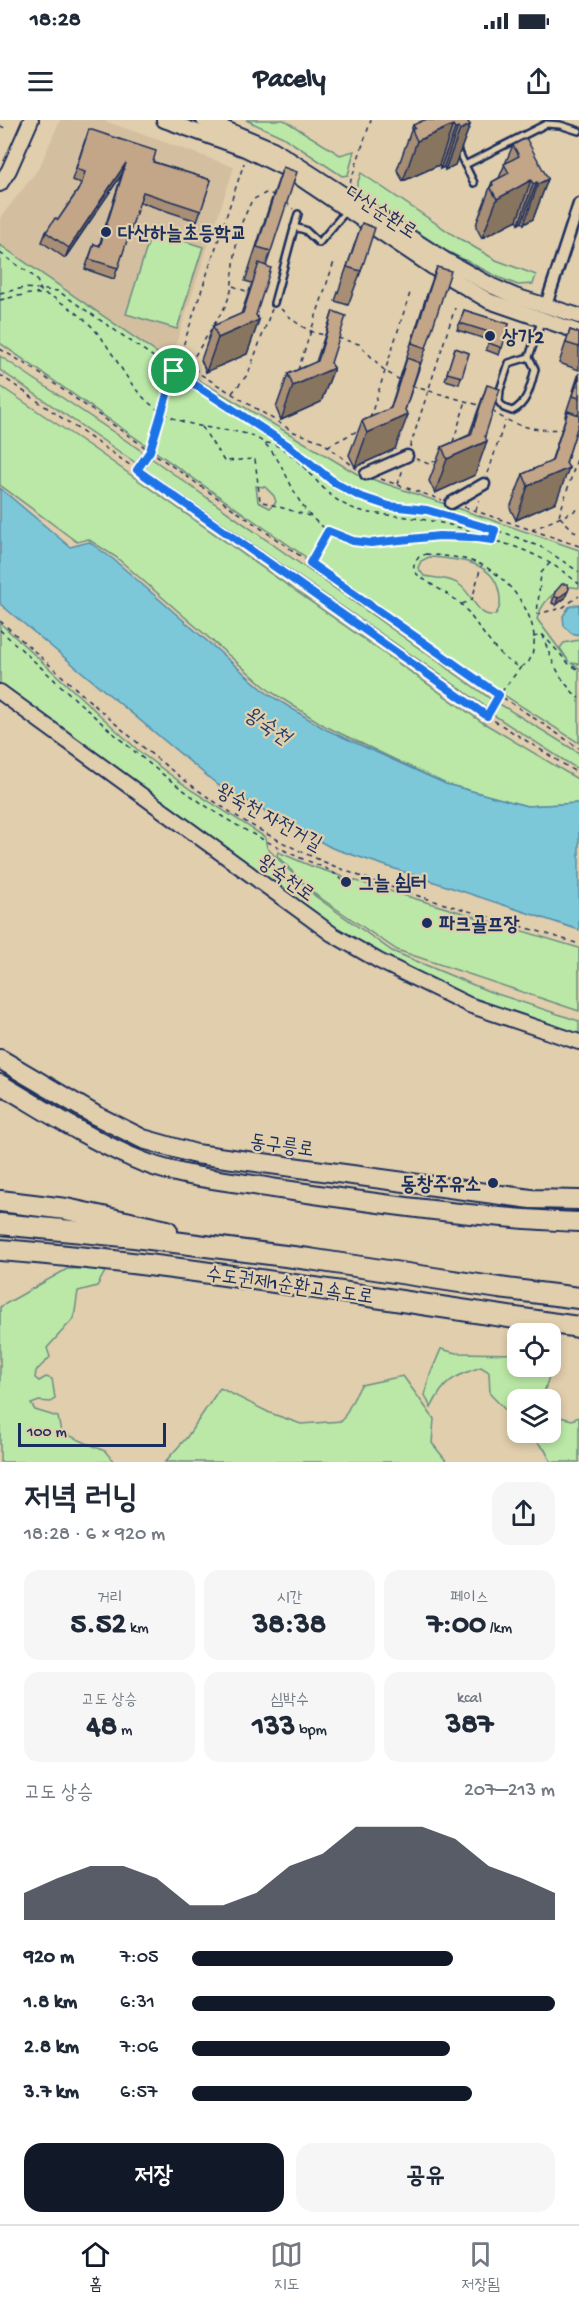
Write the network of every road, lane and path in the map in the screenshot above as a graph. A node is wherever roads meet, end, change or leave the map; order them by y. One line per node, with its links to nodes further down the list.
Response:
1 (31, 120): 13 (street)
2 (164, 120): 16 (street, 다산순환로)
3 (204, 120): 30 (street, 다산순환로)
4 (371, 120): 14 (path)
5 (559, 123): 8 (lane); 11 (lane)
6 (0, 126): 7 (path)
7 (5, 128)
8 (579, 131)
9 (451, 138): 11 (lane)
10 (243, 163): 39 (path)
11 (465, 165): 12 (lane)
12 (474, 183)
13 (0, 184)
14 (350, 184)
15 (579, 204): 19 (street)
16 (346, 211): 18 (lane); 33 (street, 다산순환로)
17 (298, 214): 18 (lane); 22 (path)
18 (294, 227): 29 (lane)
19 (573, 239): 30 (street)
20 (0, 253): 23 (path)
21 (335, 259): 34 (path)
22 (232, 286): 27 (path); 45 (path)
23 (41, 289): 24 (path); 26 (path); 39 (path)
24 (0, 293)
25 (410, 293): 40 (path)
26 (42, 294): 28 (path); 49 (path)
27 (253, 294)
28 (0, 300)
29 (274, 303): 34 (path); 45 (path)
30 (546, 305): 32 (street, 다산순환로); 33 (lane)
31 (455, 308): 44 (path)
32 (579, 316)
33 (541, 320): 35 (street, 다산순환로); 37 (lane)
34 (310, 332): 38 (path); 40 (path)
35 (579, 332)
36 (0, 349): 56 (path)
37 (529, 357): 37 (lane)
38 (298, 370)
39 (174, 371): 49 (path); 70 (path)
40 (385, 371): 42 (path); 55 (path)
41 (0, 375): 61 (path)
42 (400, 380)
43 (408, 385): 44 (path)
44 (428, 391): 46 (path); 58 (path)
45 (231, 394): 55 (path)
46 (466, 400): 47 (path); 54 (path)
47 (480, 405)
48 (487, 407): 50 (path)
49 (161, 412): 51 (path); 56 (path)
50 (506, 421): 52 (path); 63 (path)
51 (201, 426): 53 (path); 69 (path)
52 (569, 428)
53 (264, 443): 69 (path); 74 (path)
54 (453, 443)
55 (327, 446): 62 (path)
56 (150, 451): 61 (path); 77 (path)
57 (579, 453): 60 (path)
58 (407, 456): 59 (path); 62 (street); 64 (path)
59 (439, 459)
60 (578, 459): 68 (path)
61 (137, 470): 95 (path)
62 (366, 474): 64 (path)
63 (484, 484): 65 (street); 67 (path)
64 (398, 485): 65 (path)
65 (451, 503): 67 (path)
66 (579, 509): 68 (path)
67 (476, 511): 71 (path)
68 (559, 516): 71 (path); 73 (path)
69 (310, 517): 72 (path)
70 (495, 530): 75 (path); 80 (path)
71 (532, 530): 76 (path)
72 (328, 531): 74 (path); 77 (path)
73 (579, 536)
74 (470, 537): 75 (path)
75 (492, 540): 78 (path)
76 (579, 546)
77 (310, 563): 93 (path)
78 (550, 563): 81 (path); 84 (path)
79 (482, 565): 83 (path); 83 (path); 85 (path)
80 (579, 572)
81 (579, 584)
82 (579, 596): 84 (path)
83 (461, 604): 90 (path)
84 (537, 614): 85 (path)
85 (529, 617): 89 (path)
86 (0, 621): 99 (path, 왕숙천 자전거길)
87 (0, 630): 98 (path)
88 (543, 635): 89 (path); 91 (path); 94 (path)
89 (533, 637): 90 (path)
90 (521, 667): 93 (path)
91 (579, 670)
92 (0, 692): 100 (street, 왕숙천로)
93 (499, 695): 95 (path); 96 (path)
94 (579, 698)
95 (487, 716): 97 (path)
96 (579, 748)
97 (579, 774)
98 (343, 881)
99 (579, 944)
100 (579, 1042)
101 (0, 1059): 103 (main road, 동구릉로)
102 (0, 1084): 105 (main road)
103 (579, 1200)
104 (0, 1201): 107 (highway)
105 (579, 1222)
106 (0, 1224): 107 (highway, 수도권제1순환고속도로)
107 (234, 1249): 109 (highway, 수도권제1순환고속도로)
108 (0, 1250): 110 (highway, 수도권제1순환고속도로)
109 (579, 1298)
110 (579, 1327)

